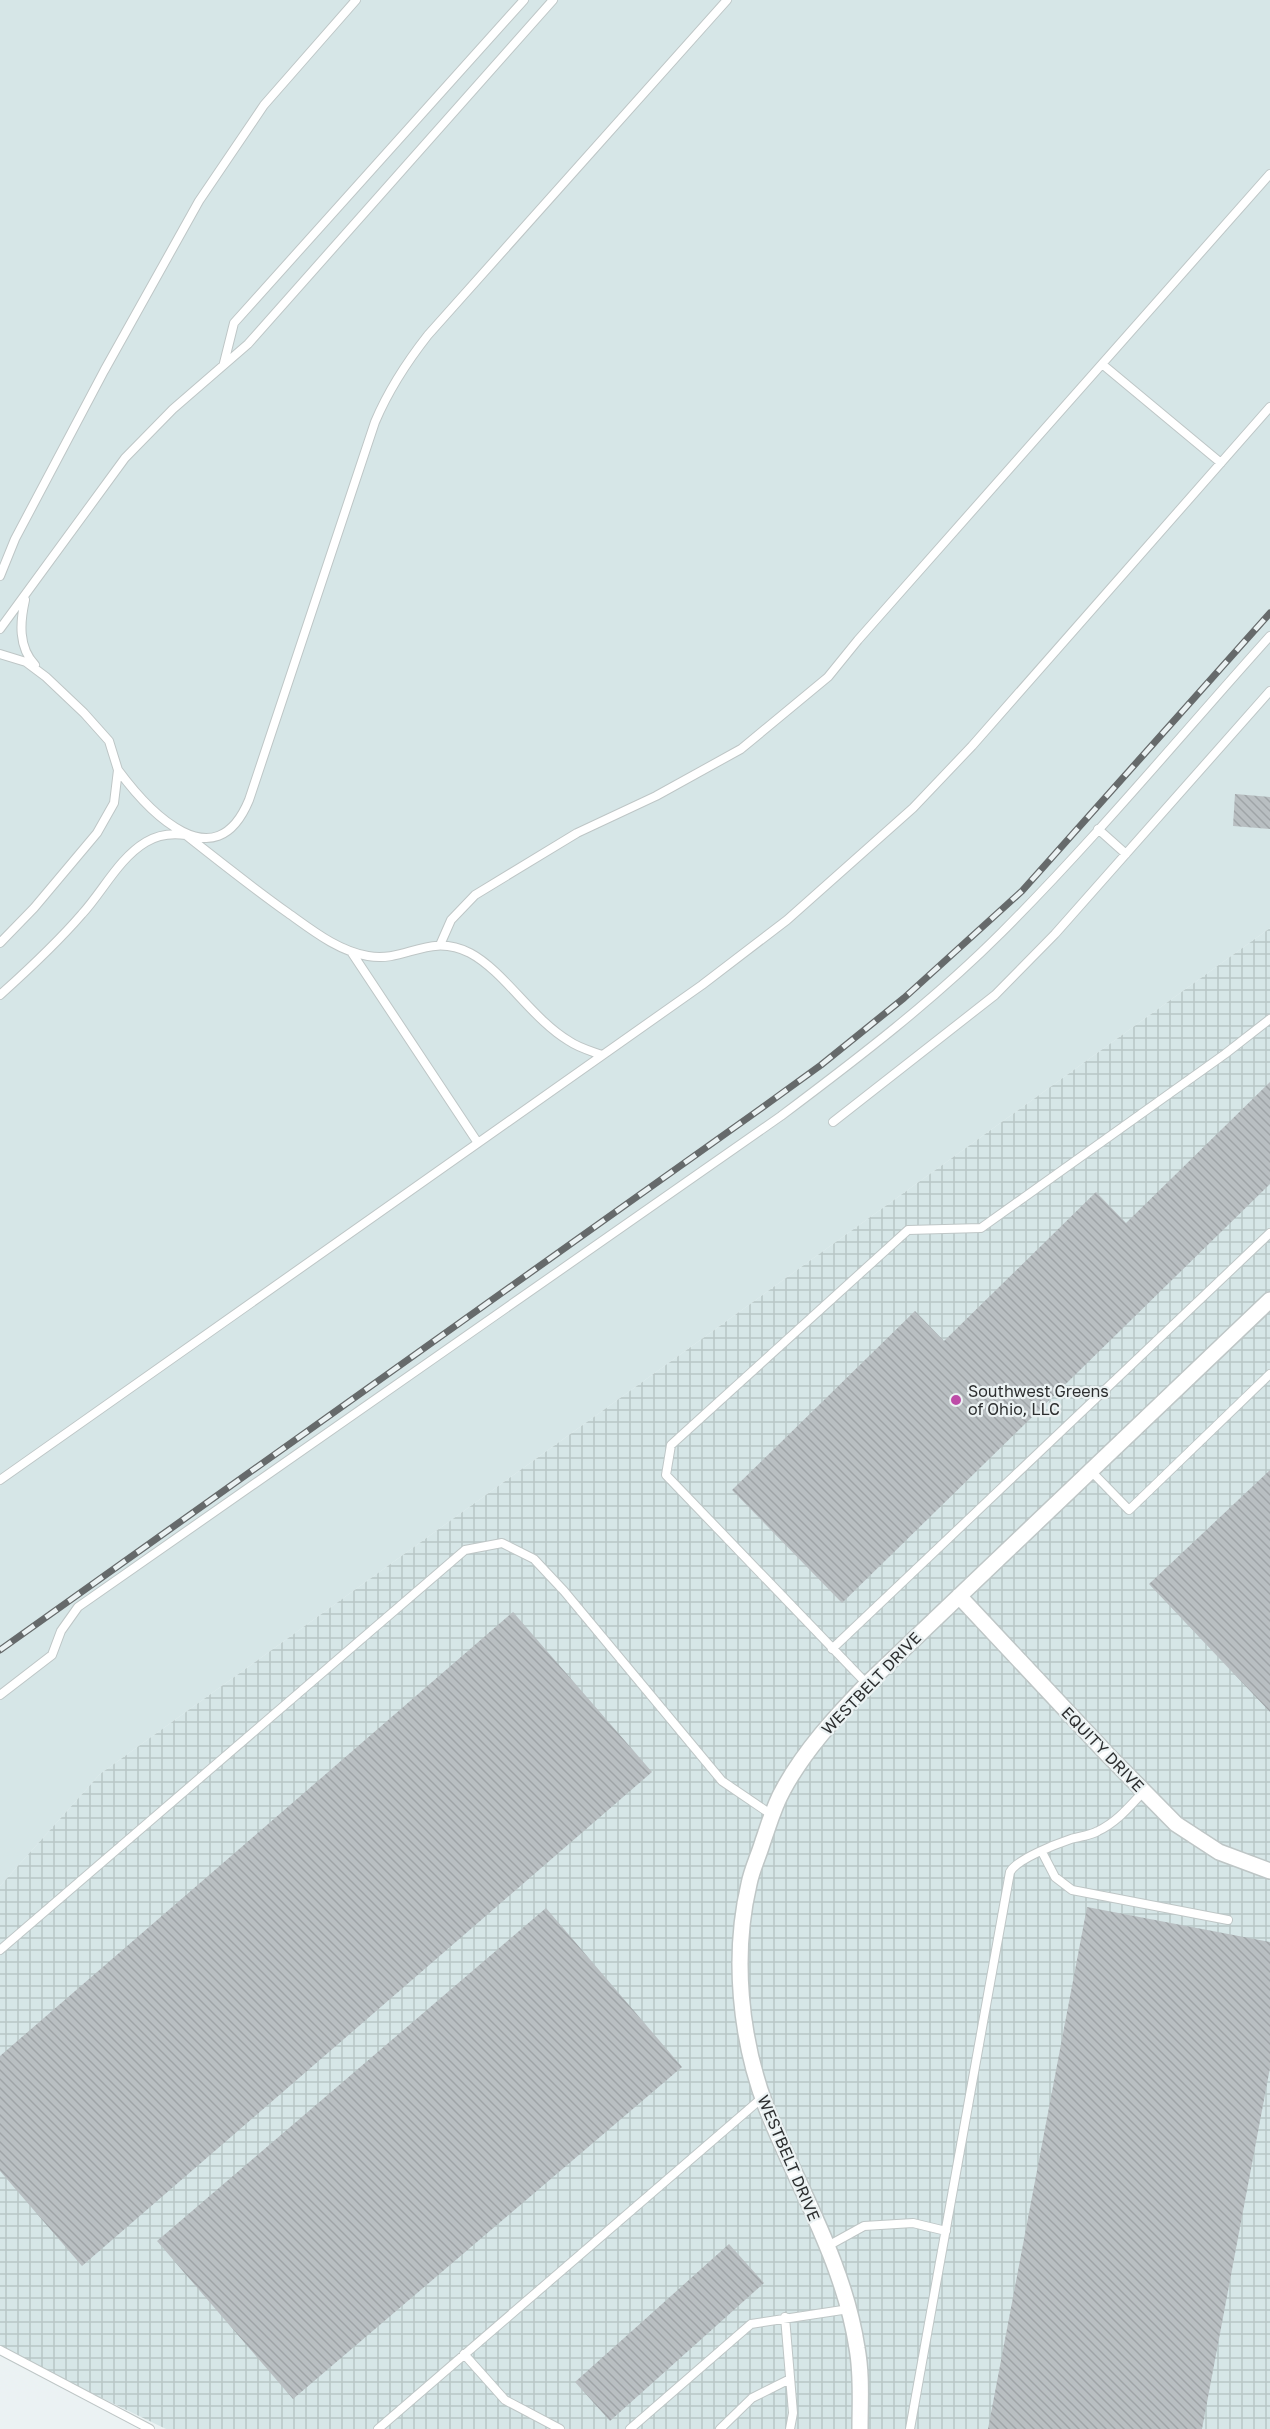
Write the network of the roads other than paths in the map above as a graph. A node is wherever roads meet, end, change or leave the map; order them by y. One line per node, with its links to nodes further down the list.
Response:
1 (356, 0): 10 (lane)
2 (524, 0): 6 (lane)
3 (554, 0): 6 (lane)
4 (727, 0): 19 (lane)
5 (1270, 174): 7 (lane)
6 (224, 364): 11 (lane)
7 (1102, 364): 9 (lane); 22 (lane)
8 (1270, 407): 9 (lane)
9 (1221, 463): 26 (lane)
10 (0, 576)
11 (25, 596): 12 (lane); 15 (lane)
12 (0, 629)
13 (1270, 636): 18 (lane)
14 (0, 654): 15 (lane)
15 (46, 677): 17 (lane)
16 (1270, 691): 20 (lane)
17 (118, 770): 19 (lane); 21 (lane)
18 (1098, 829): 20 (lane); 37 (lane)
19 (186, 835): 23 (lane); 24 (lane)
20 (1126, 854): 27 (lane)
21 (0, 943)
22 (440, 945): 23 (lane); 26 (lane)
23 (352, 953): 28 (lane)
24 (0, 995)
25 (1270, 1019): 35 (lane)
26 (602, 1055): 28 (lane)
27 (832, 1122)
28 (478, 1143): 33 (lane)
29 (1270, 1233): 35 (lane)
30 (1270, 1300): 32 (street, WESTBELT DRIVE)
31 (1270, 1374): 32 (lane)
32 (1090, 1471): 34 (street, WESTBELT DRIVE)
33 (0, 1480)
34 (959, 1596): 36 (street, WESTBELT DRIVE); 38 (street, EQUITY DRIVE)
35 (832, 1649): 36 (lane)
36 (867, 1684): 39 (street, WESTBELT DRIVE)
37 (0, 1695)
38 (1144, 1791): 40 (lane); 41 (street, EQUITY DRIVE)
39 (772, 1815): 43 (lane); 44 (street, WESTBELT DRIVE)
40 (1042, 1852): 42 (lane); 45 (lane)
41 (1270, 1871)
42 (1228, 1920)
43 (0, 1950)
44 (763, 2097): 46 (street, WESTBELT DRIVE); 50 (lane)
45 (946, 2231): 46 (lane); 59 (lane)
46 (826, 2247): 47 (street, WESTBELT DRIVE)
47 (849, 2309): 48 (lane); 58 (street, WESTBELT DRIVE)
48 (785, 2317): 51 (lane); 55 (lane)
49 (0, 2350): 52 (lane)
50 (464, 2354): 53 (lane); 54 (lane)
51 (790, 2379): 56 (lane); 57 (lane)
52 (150, 2429)
53 (378, 2429)
54 (560, 2429)
55 (630, 2429)
56 (720, 2429)
57 (790, 2429)
58 (860, 2429)
59 (910, 2429)

